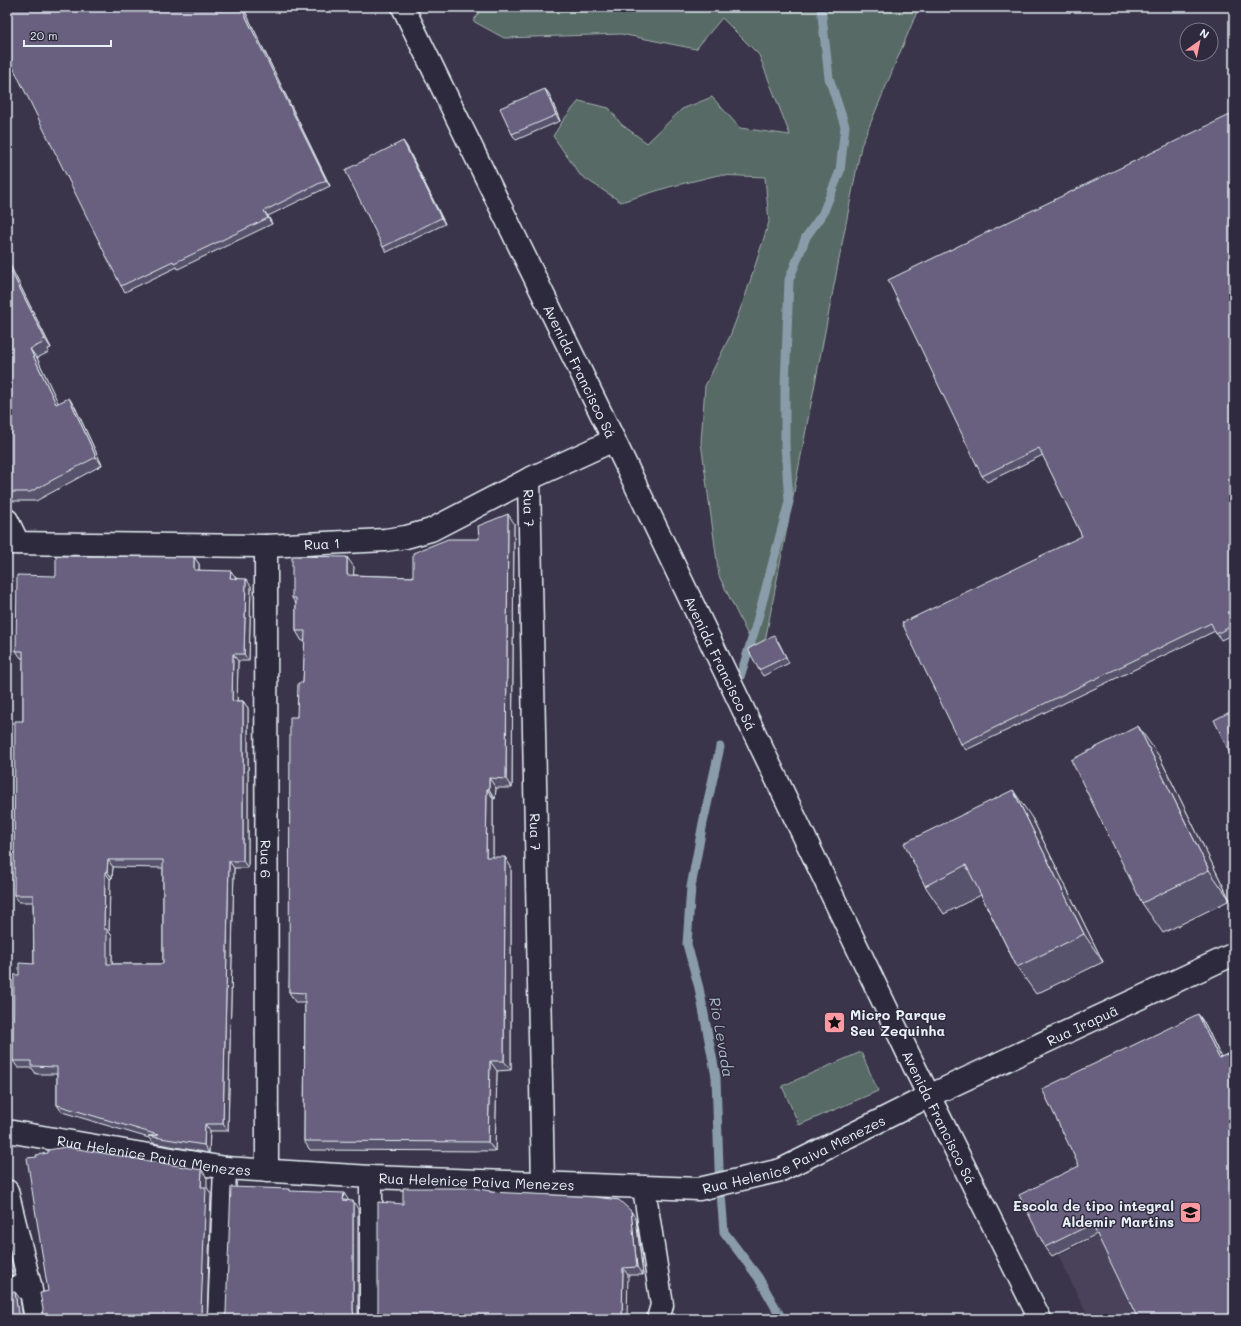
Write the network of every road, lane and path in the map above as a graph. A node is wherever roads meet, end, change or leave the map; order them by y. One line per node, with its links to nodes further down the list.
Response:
1 (403, 7): 2 (street, Avenida Francisco Sá)
2 (614, 440): 3 (street, Rua 1); 8 (street, Avenida Francisco Sá)
3 (529, 479): 6 (street, Rua 1); 13 (street, Rua 7)
4 (7, 520): 5 (street)
5 (12, 543): 6 (street, Rua 1)
6 (266, 546): 11 (street, Rua 6)
7 (1234, 954): 8 (street, Rua Irapuã)
8 (929, 1096): 14 (street, Rua Helenice Paiva Menezes); 22 (street, Avenida Francisco Sá)
9 (7, 1131): 10 (street, Rua Helenice Paiva Menezes)
10 (225, 1168): 11 (street, Rua Helenice Paiva Menezes); 20 (street)
11 (267, 1171): 12 (street, Rua Helenice Paiva Menezes)
12 (372, 1177): 13 (street, Rua Helenice Paiva Menezes); 21 (street)
13 (543, 1184): 14 (street, Rua Helenice Paiva Menezes)
14 (644, 1188): 18 (street)
15 (7, 1191): 16 (street)
16 (30, 1285): 17 (street); 19 (street)
17 (7, 1289)
18 (660, 1312)
19 (36, 1319)
20 (219, 1319)
21 (371, 1319)
22 (1040, 1319)

